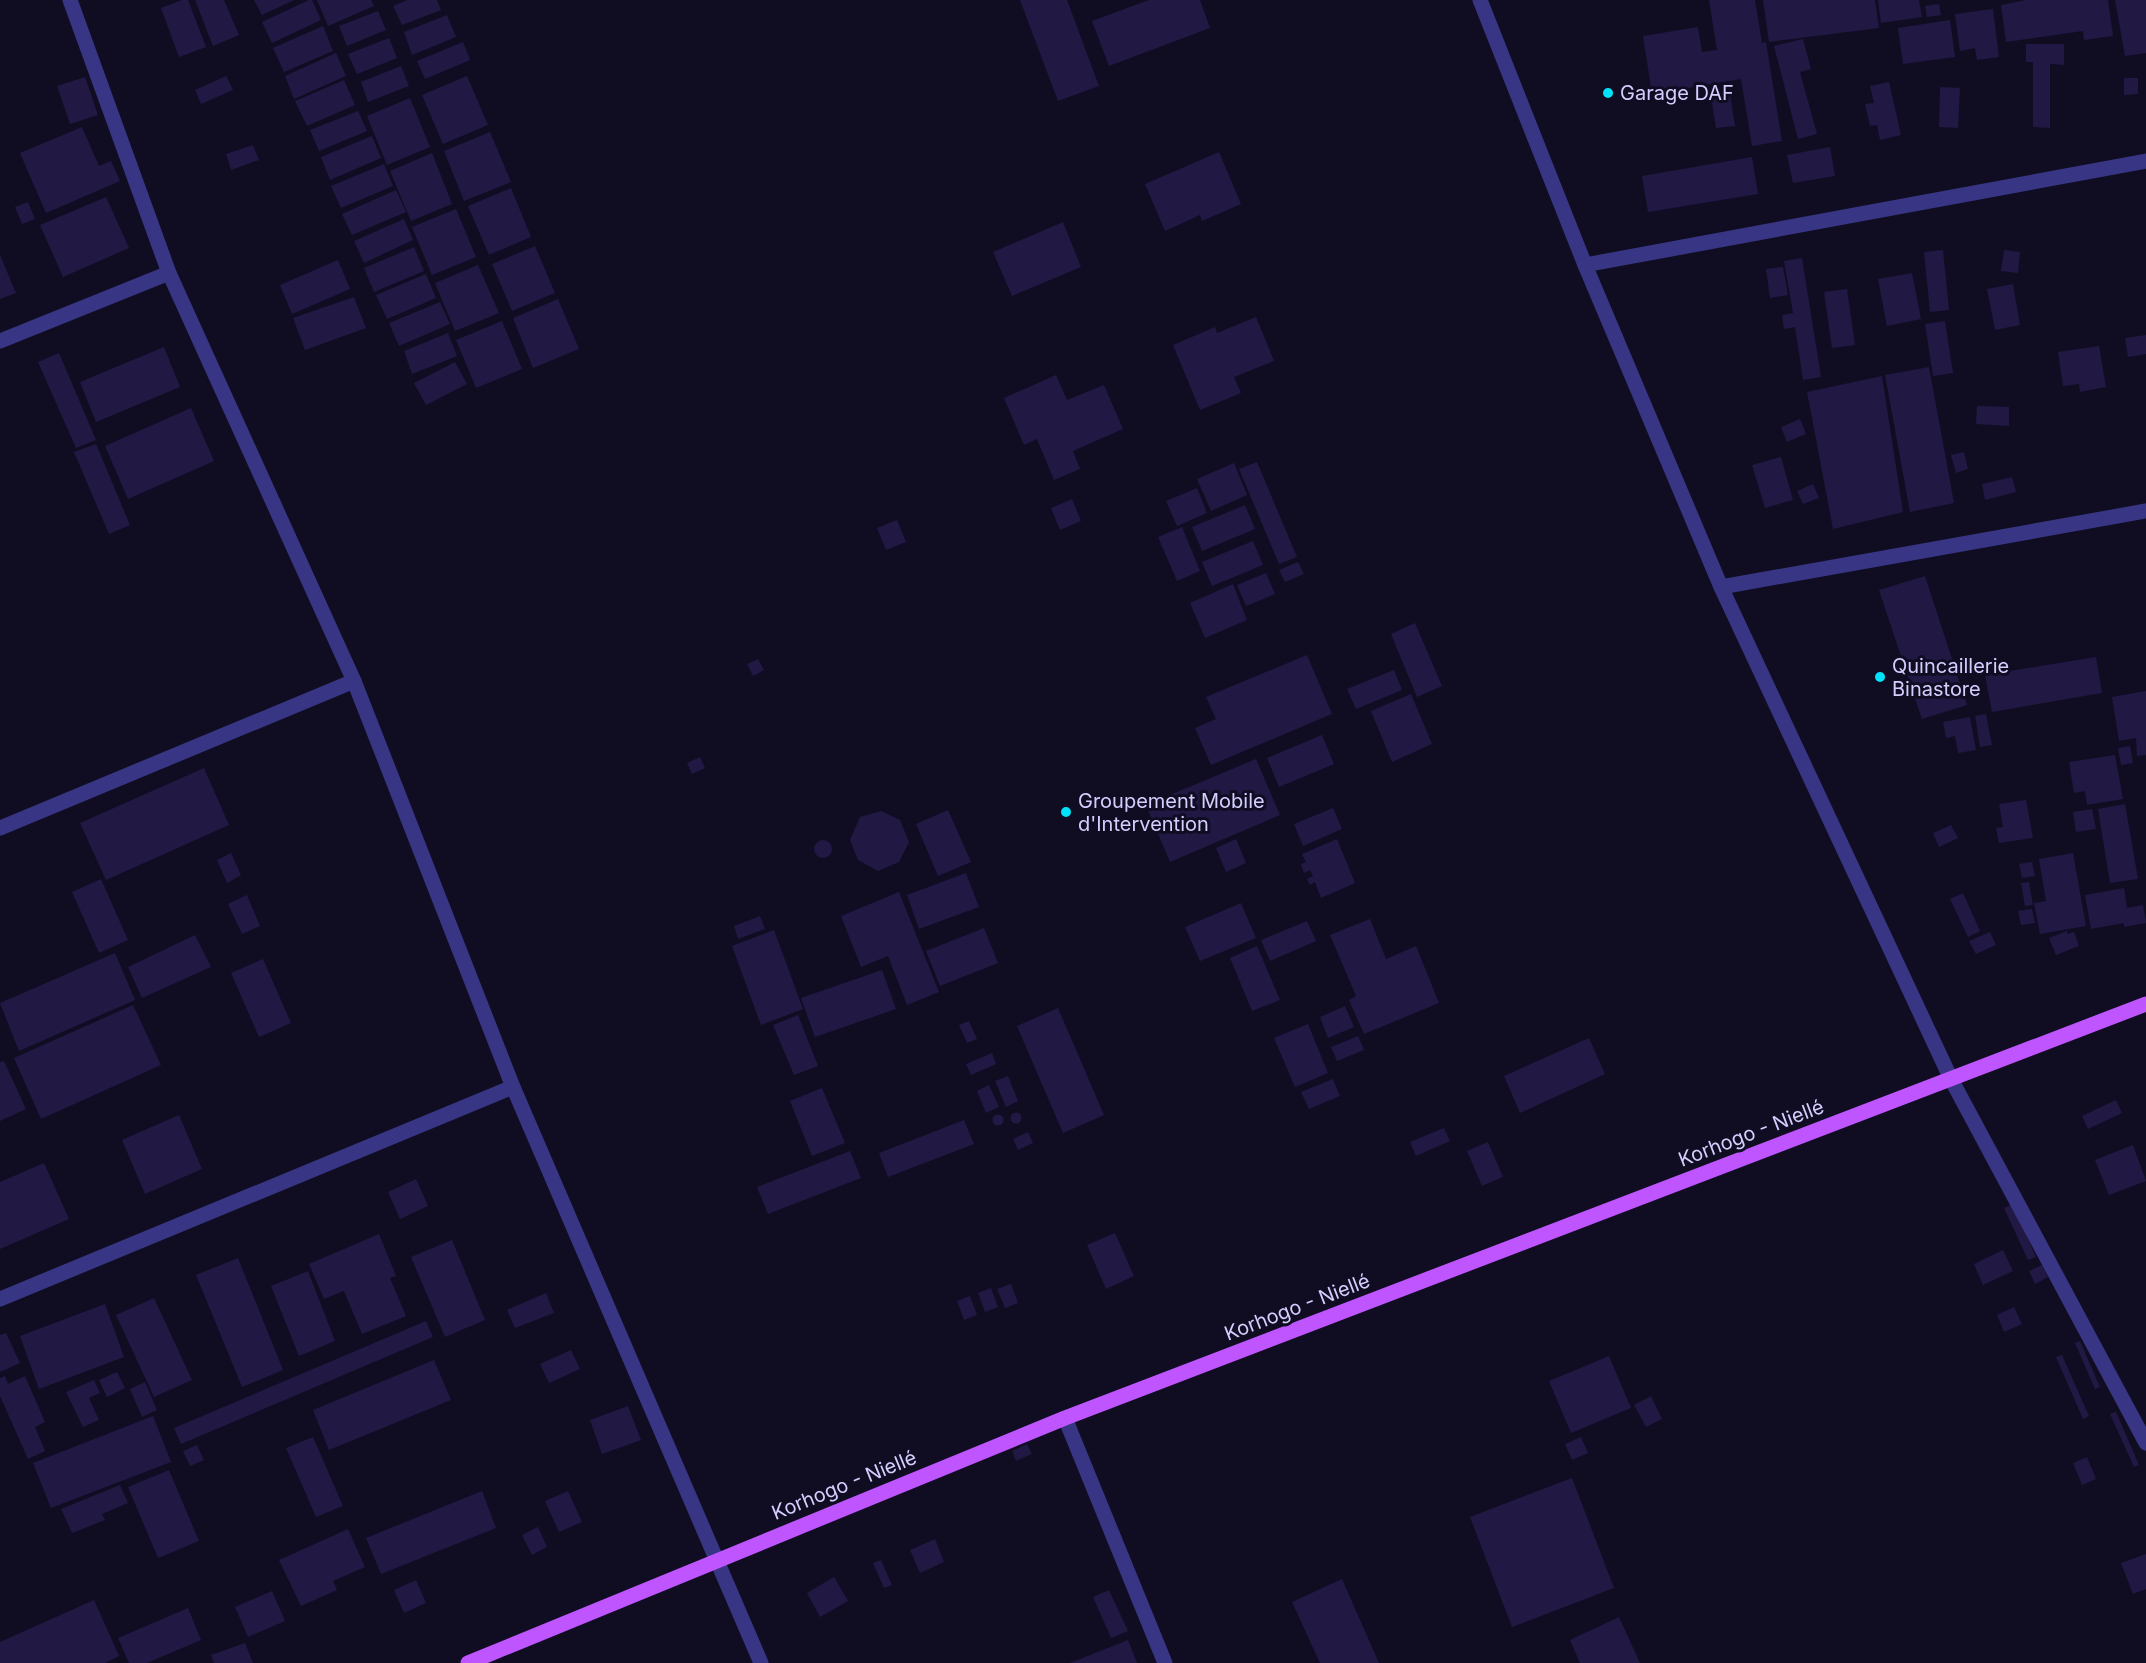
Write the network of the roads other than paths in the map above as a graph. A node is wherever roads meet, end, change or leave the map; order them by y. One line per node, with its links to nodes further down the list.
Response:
1 (70, 0): 5 (street)
2 (1480, 0): 4 (street)
3 (2146, 161): 4 (street)
4 (1586, 265): 8 (street)
5 (169, 273): 6 (street); 9 (street)
6 (0, 341)
7 (2146, 511): 8 (street)
8 (1720, 587): 12 (street)
9 (354, 681): 10 (street); 13 (street)
10 (0, 828)
11 (2146, 1004): 12 (main road, Korhogo - Niellé)
12 (1951, 1079): 15 (main road, Korhogo - Niellé); 16 (street)
13 (513, 1087): 14 (street); 17 (street)
14 (0, 1299)
15 (1065, 1418): 17 (main road, Korhogo - Niellé); 20 (street)
16 (2146, 1443)
17 (717, 1559): 18 (main road, Korhogo - Niellé); 19 (street)
18 (468, 1663)
19 (761, 1663)
20 (1165, 1663)

